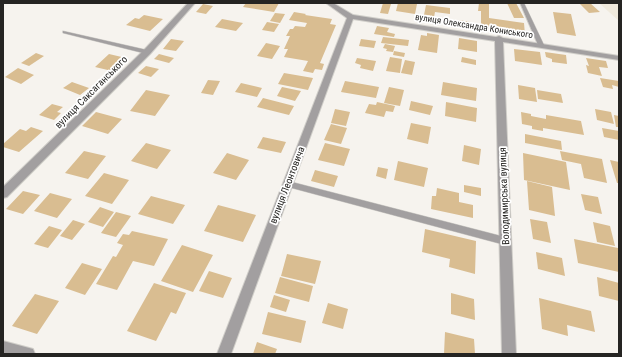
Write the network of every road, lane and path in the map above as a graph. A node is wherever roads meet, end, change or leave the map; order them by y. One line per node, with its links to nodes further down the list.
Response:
1 (192, 3): 8 (street, вулиця Саксаганського)
2 (329, 3): 4 (street, вулиця Олександра Кониського)
3 (522, 3): 7 (lane)
4 (351, 17): 6 (street, вулиця Олександра Кониського); 10 (street, вулиця Леонтовича)
5 (65, 32): 8 (lane)
6 (498, 38): 7 (street, вулиця Олександра Кониського); 12 (street, Володимирська вулиця)
7 (541, 45): 9 (street, вулиця Олександра Кониського)
8 (147, 52): 11 (street, вулиця Саксаганського)
9 (619, 58)
10 (288, 184): 12 (lane); 15 (street, вулиця Леонтовича)
11 (3, 194)
12 (505, 241): 16 (street, Володимирська вулиця)
13 (3, 348): 14 (street)
14 (28, 354)
15 (224, 354)
16 (509, 354)

